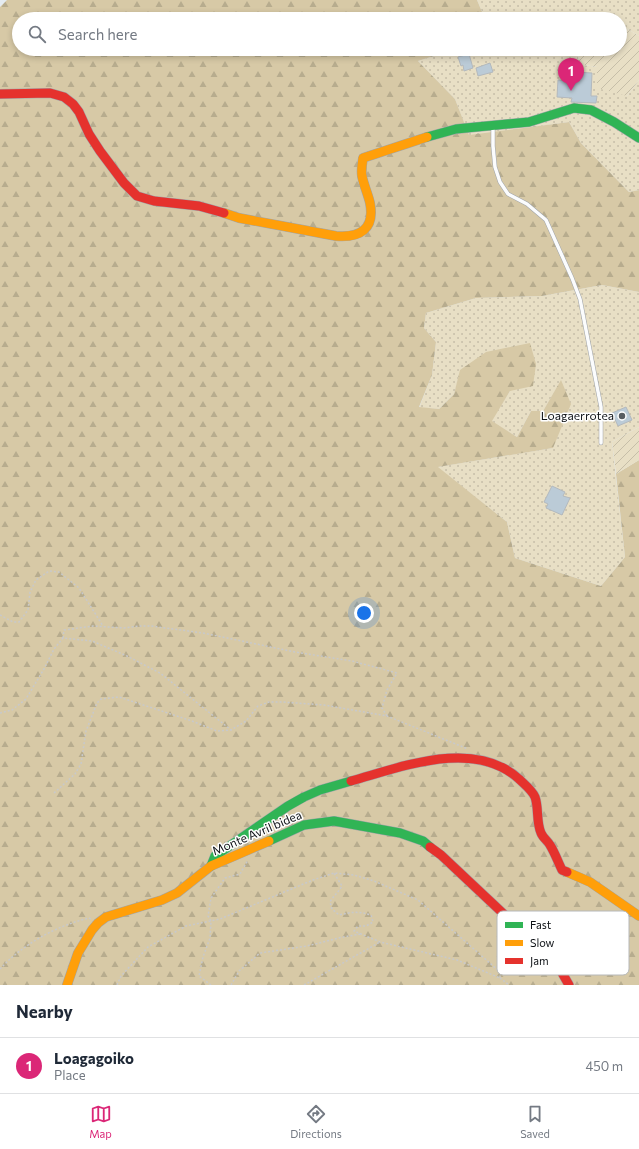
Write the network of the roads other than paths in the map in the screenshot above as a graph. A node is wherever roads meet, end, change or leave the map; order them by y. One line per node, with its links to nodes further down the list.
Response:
1 (0, 94): 2 (street)
2 (493, 126): 3 (street); 4 (lane)
3 (639, 138)
4 (601, 443)
5 (211, 866): 6 (street, Monte Avril bidea); 7 (street); 9 (street, Monte Avril bidea)
6 (501, 911)
7 (639, 916)
8 (563, 975): 10 (street, Monte Avril bidea)
9 (67, 985)
10 (568, 985)

